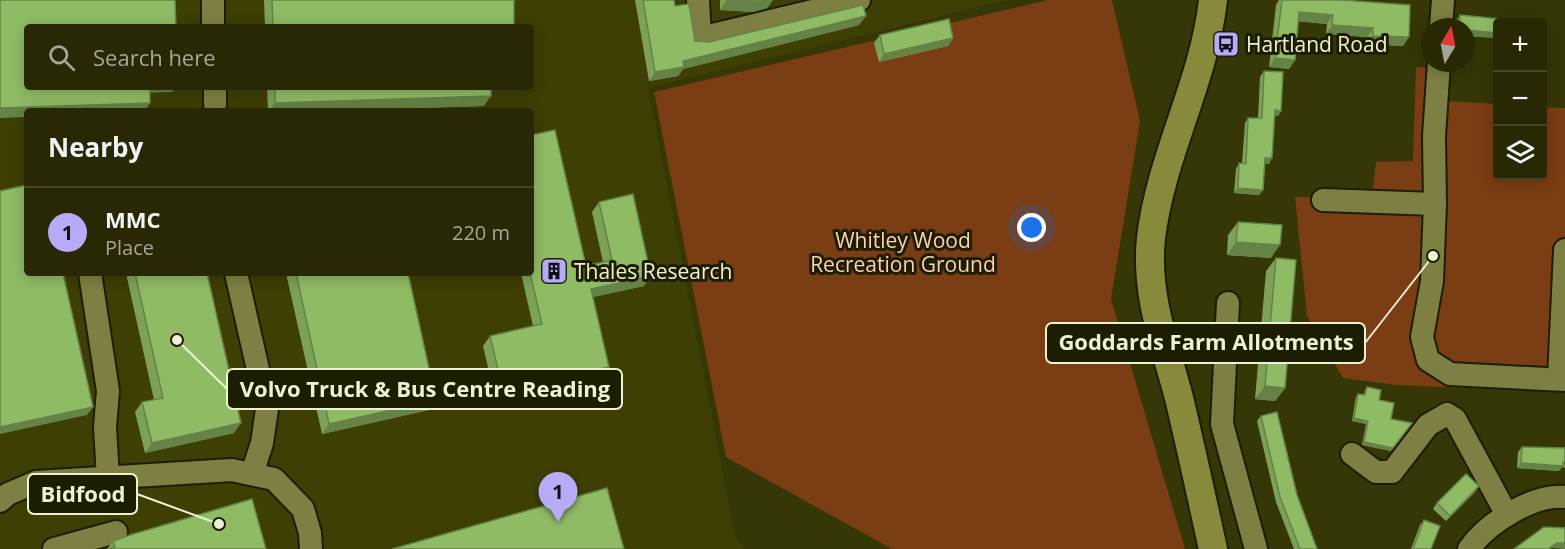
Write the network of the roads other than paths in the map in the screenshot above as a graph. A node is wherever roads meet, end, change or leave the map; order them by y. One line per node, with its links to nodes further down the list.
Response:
1 (213, 0): 7 (street)
2 (698, 0): 3 (street)
3 (859, 0)
4 (1213, 0): 17 (main road)
5 (1443, 0): 6 (street)
6 (1442, 18)
7 (213, 24)
8 (1438, 72): 10 (street)
9 (1323, 200): 10 (street)
10 (1435, 204): 15 (street)
11 (1565, 250): 15 (street)
12 (90, 276): 20 (street)
13 (237, 276): 19 (street)
14 (1228, 303): 16 (street)
15 (1562, 379)
16 (1222, 424): 17 (street); 28 (street)
17 (1188, 433): 27 (main road)
18 (1353, 454): 23 (street)
19 (252, 474): 20 (street); 26 (street)
20 (108, 478): 22 (street)
21 (1565, 497): 23 (street)
22 (0, 501)
23 (1507, 515): 29 (street)
24 (116, 532): 25 (street)
25 (54, 549)
26 (311, 549)
27 (1213, 549)
28 (1256, 549)
29 (1469, 549)

